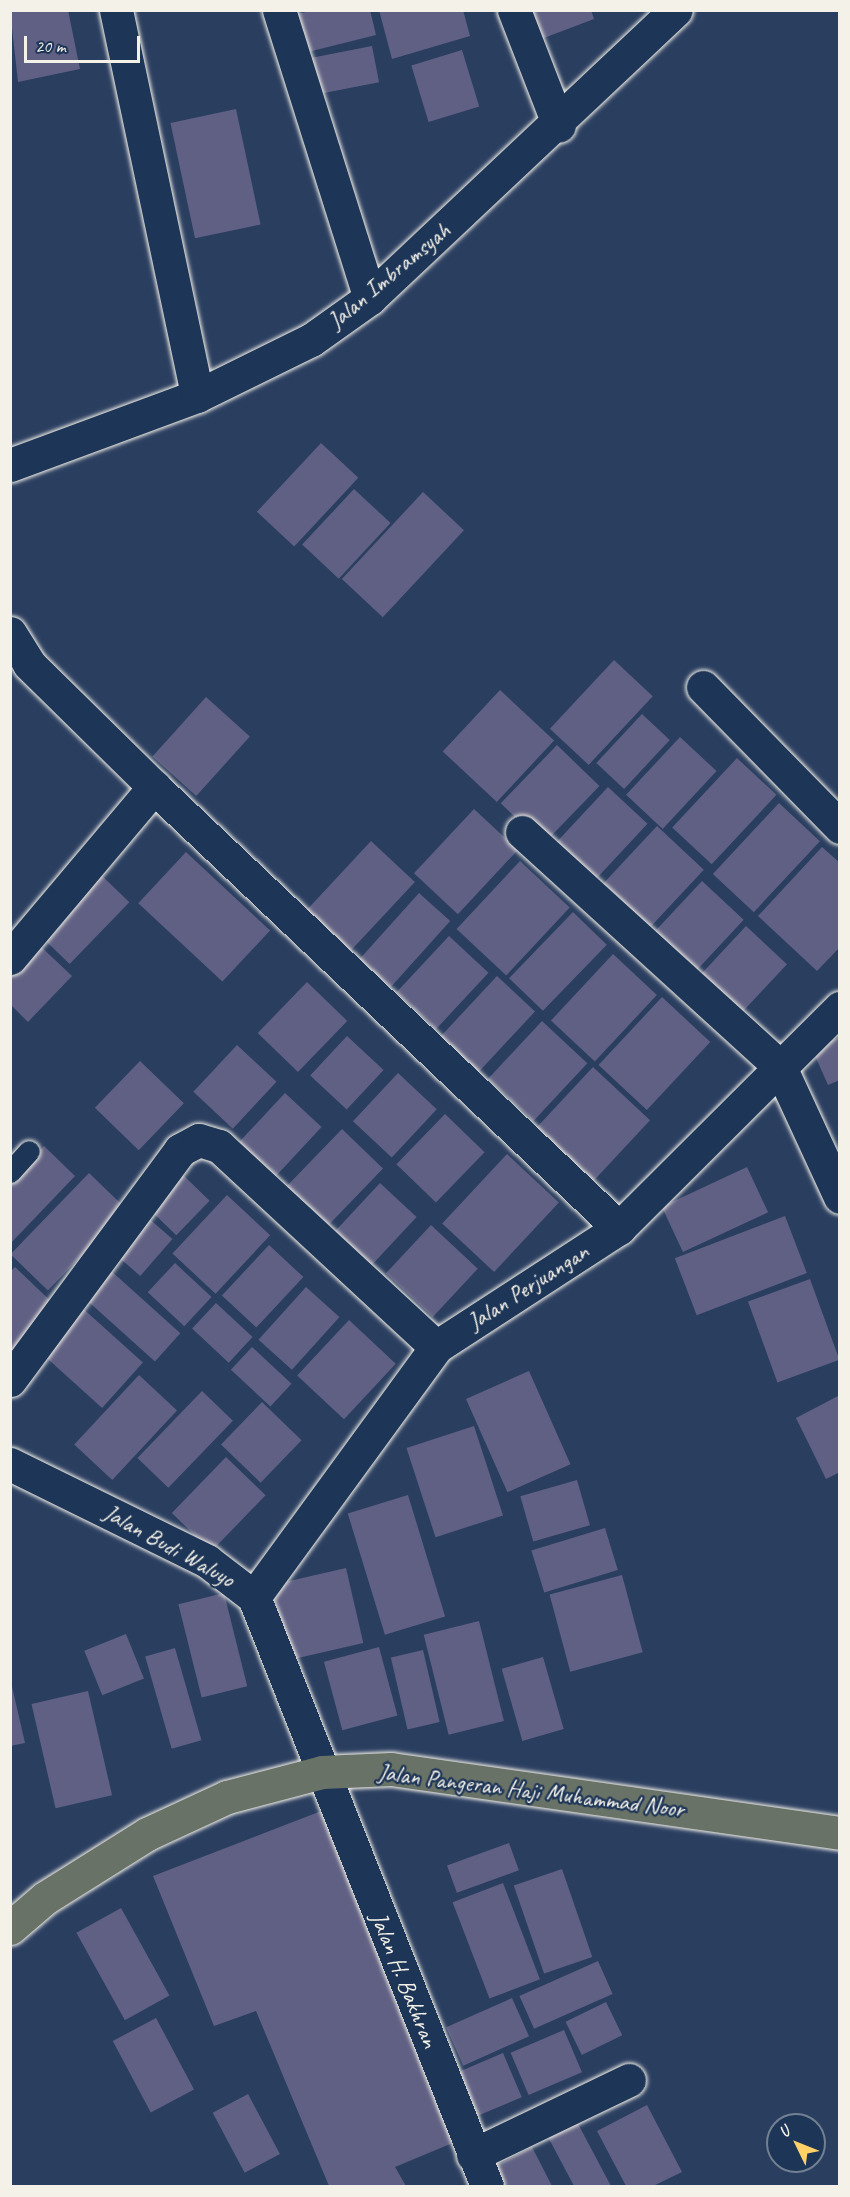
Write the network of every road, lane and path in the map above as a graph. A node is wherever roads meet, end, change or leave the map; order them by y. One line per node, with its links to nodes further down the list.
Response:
1 (116, 10): 7 (street)
2 (279, 10): 6 (street)
3 (514, 10): 5 (street)
4 (676, 10): 5 (street, Jalan Imbramsyah)
5 (559, 126): 6 (street, Jalan Imbramsyah)
6 (370, 298): 7 (street, Jalan Imbramsyah)
7 (196, 396): 8 (street, Jalan Imbramsyah)
8 (10, 465)
9 (10, 633): 10 (street)
10 (20, 674): 12 (street)
11 (703, 687): 13 (street)
12 (154, 787): 15 (street); 21 (street)
13 (840, 827)
14 (522, 832): 17 (street)
15 (10, 958)
16 (840, 1008): 17 (street, Jalan Perjuangan)
17 (780, 1067): 20 (street); 21 (street, Jalan Perjuangan)
18 (29, 1151): 19 (lane)
19 (10, 1172)
20 (840, 1197)
21 (619, 1228): 22 (street, Jalan Perjuangan)
22 (436, 1347): 23 (street); 25 (street, Jalan Perjuangan)
23 (10, 1380)
24 (10, 1464): 25 (street, Jalan Budi Waluyo)
25 (254, 1597): 26 (street, Jalan Budi Waluyo)
26 (322, 1772): 27 (main road, Jalan Pangeran Haji Muhammad Noor); 28 (main road, Jalan Pangeran Haji Muhammad Noor); 30 (street, Jalan H. Bakhran)
27 (840, 1833)
28 (10, 1928)
29 (629, 2080): 30 (street)
30 (473, 2155): 31 (street, Jalan H. Bakhran)
31 (487, 2187)

